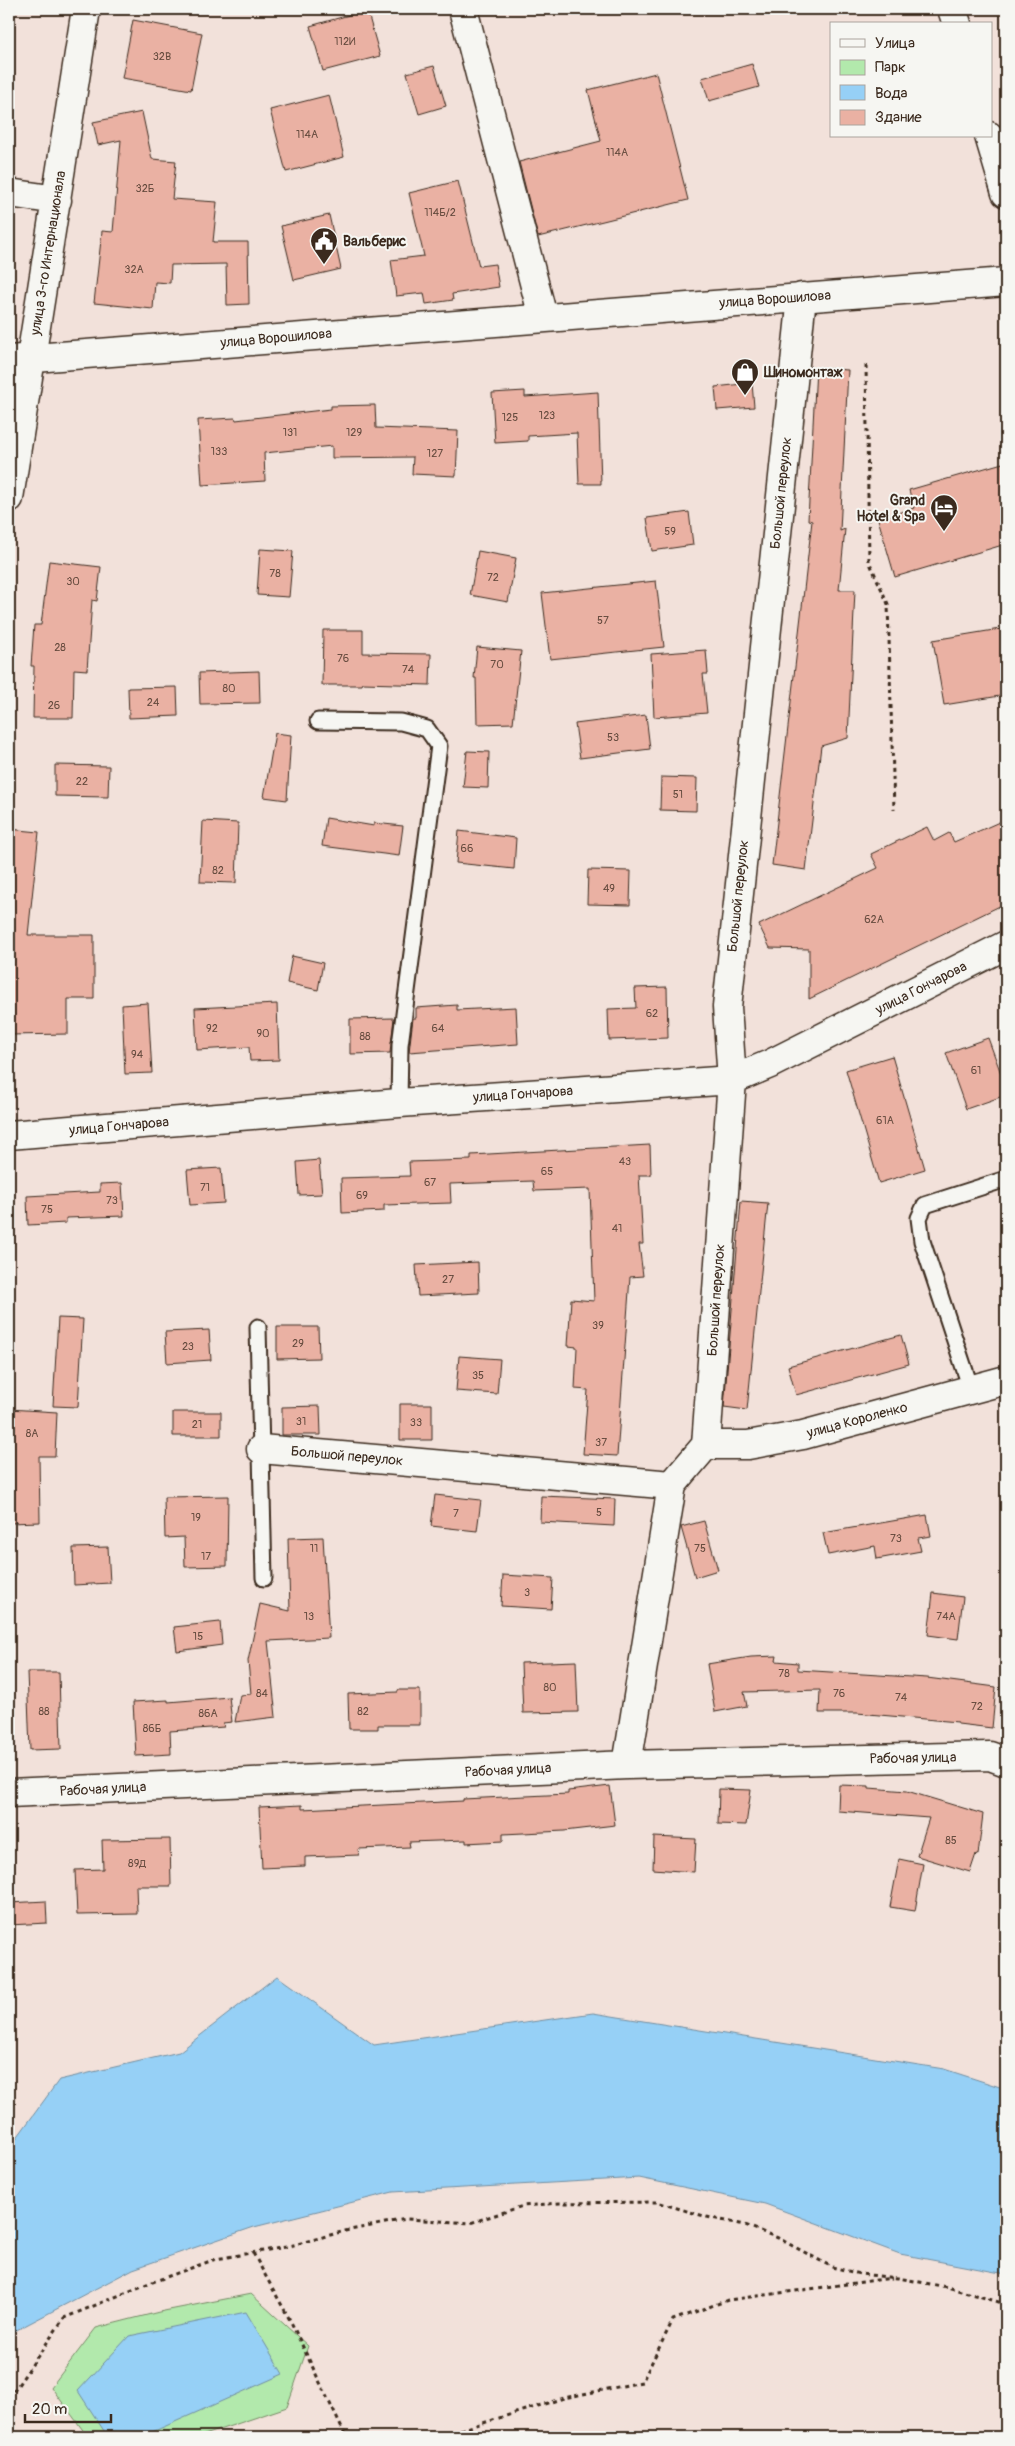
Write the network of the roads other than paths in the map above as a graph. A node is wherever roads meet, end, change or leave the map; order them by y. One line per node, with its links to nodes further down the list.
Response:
1 (86, 9): 8 (street, улица 3-го Интернационала)
2 (463, 9): 11 (street)
3 (952, 9): 4 (street)
4 (956, 22)
5 (990, 138): 7 (street)
6 (9, 193): 8 (street)
7 (1006, 193)
8 (57, 200): 12 (street, улица 3-го Интернационала)
9 (1006, 282): 10 (street, улица Ворошилова)
10 (802, 297): 11 (street, улица Ворошилова); 16 (street, Большой переулок)
11 (543, 317): 12 (street, улица Ворошилова)
12 (20, 359): 13 (street, улица 3-го Интернационала)
13 (9, 498)
14 (318, 721): 17 (lane)
15 (1006, 945): 16 (street, улица Гончарова)
16 (732, 1080): 17 (street, улица Гончарова); 23 (street, Большой переулок)
17 (399, 1103): 18 (street, улица Гончарова)
18 (9, 1135)
19 (1006, 1179): 22 (lane)
20 (258, 1327): 24 (lane)
21 (1006, 1380): 22 (street, улица Короленко)
22 (971, 1389): 23 (street, улица Короленко)
23 (706, 1444): 25 (street)
24 (261, 1449): 25 (street, Большой переулок); 26 (lane)
25 (672, 1485): 28 (street)
26 (264, 1578)
27 (1006, 1762): 28 (street, Рабочая улица)
28 (627, 1765): 29 (street, Рабочая улица)
29 (9, 1793)

